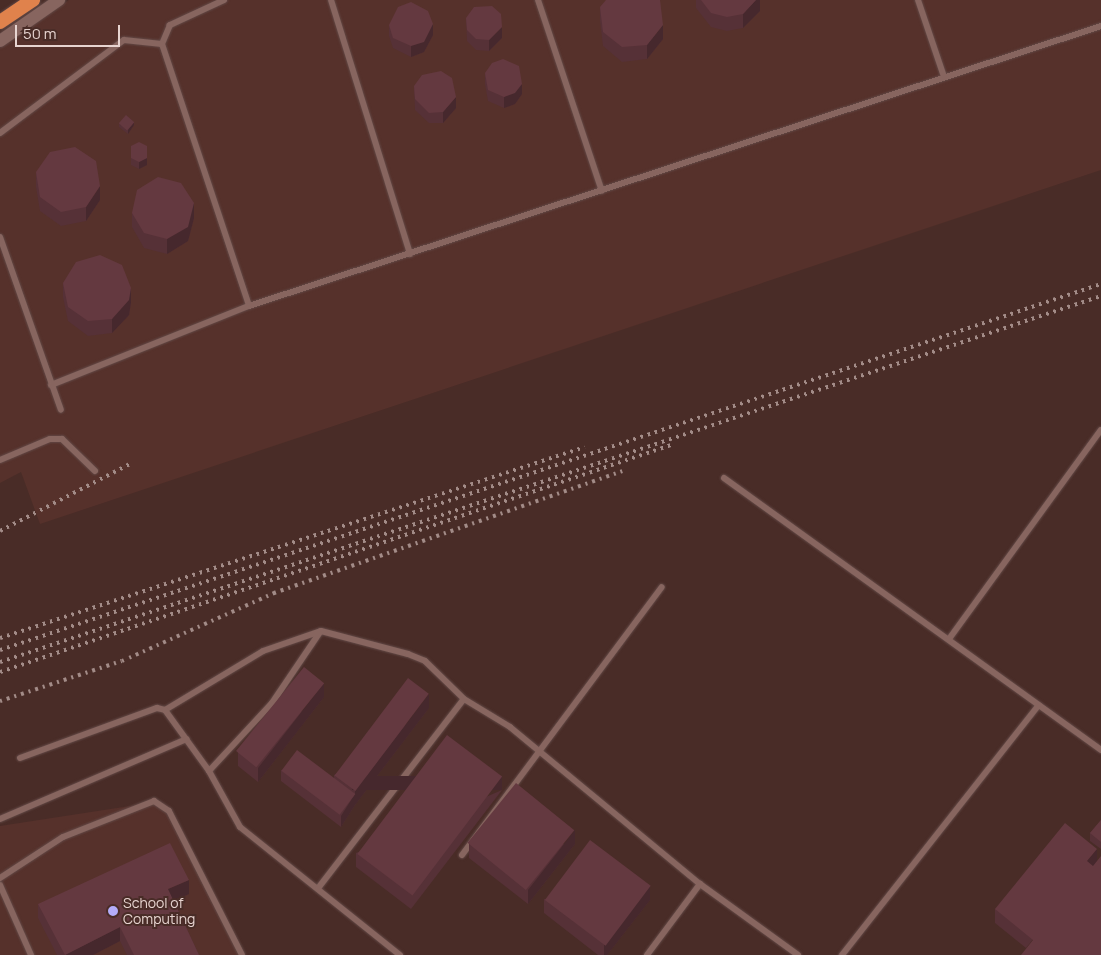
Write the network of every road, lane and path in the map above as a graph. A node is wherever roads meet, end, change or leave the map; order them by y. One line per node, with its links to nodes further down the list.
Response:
1 (33, 0): 7 (highway)
2 (60, 0): 9 (street)
3 (224, 0): 10 (lane)
4 (331, 0): 15 (lane)
5 (538, 0): 13 (lane)
6 (918, 0): 11 (lane)
7 (0, 22)
8 (1101, 26): 11 (lane)
9 (0, 41)
10 (162, 44): 12 (lane); 16 (lane)
11 (944, 77): 13 (lane)
12 (0, 133)
13 (602, 191): 15 (lane)
14 (0, 237): 17 (lane)
15 (410, 254): 16 (lane)
16 (249, 306): 17 (lane)
17 (51, 385): 18 (lane)
18 (61, 410)
19 (1101, 430): 25 (lane)
20 (0, 460): 21 (lane)
21 (95, 471)
22 (724, 478): 25 (lane)
23 (662, 587): 30 (lane)
24 (321, 632): 26 (lane); 28 (lane); 33 (lane)
25 (949, 639): 27 (lane)
26 (464, 699): 30 (lane); 39 (lane)
27 (1040, 705): 31 (lane); 45 (lane)
28 (165, 710): 29 (lane); 32 (lane)
29 (187, 739): 33 (lane); 34 (lane)
30 (537, 750): 35 (lane); 37 (lane)
31 (1101, 750)
32 (20, 758)
33 (210, 771): 39 (lane)
34 (0, 819)
35 (462, 855)
36 (0, 878): 41 (lane)
37 (700, 884): 43 (lane); 44 (lane)
38 (0, 885): 40 (lane)
39 (319, 887): 42 (lane)
40 (31, 955)
41 (242, 955)
42 (400, 955)
43 (647, 955)
44 (798, 955)
45 (842, 955)

